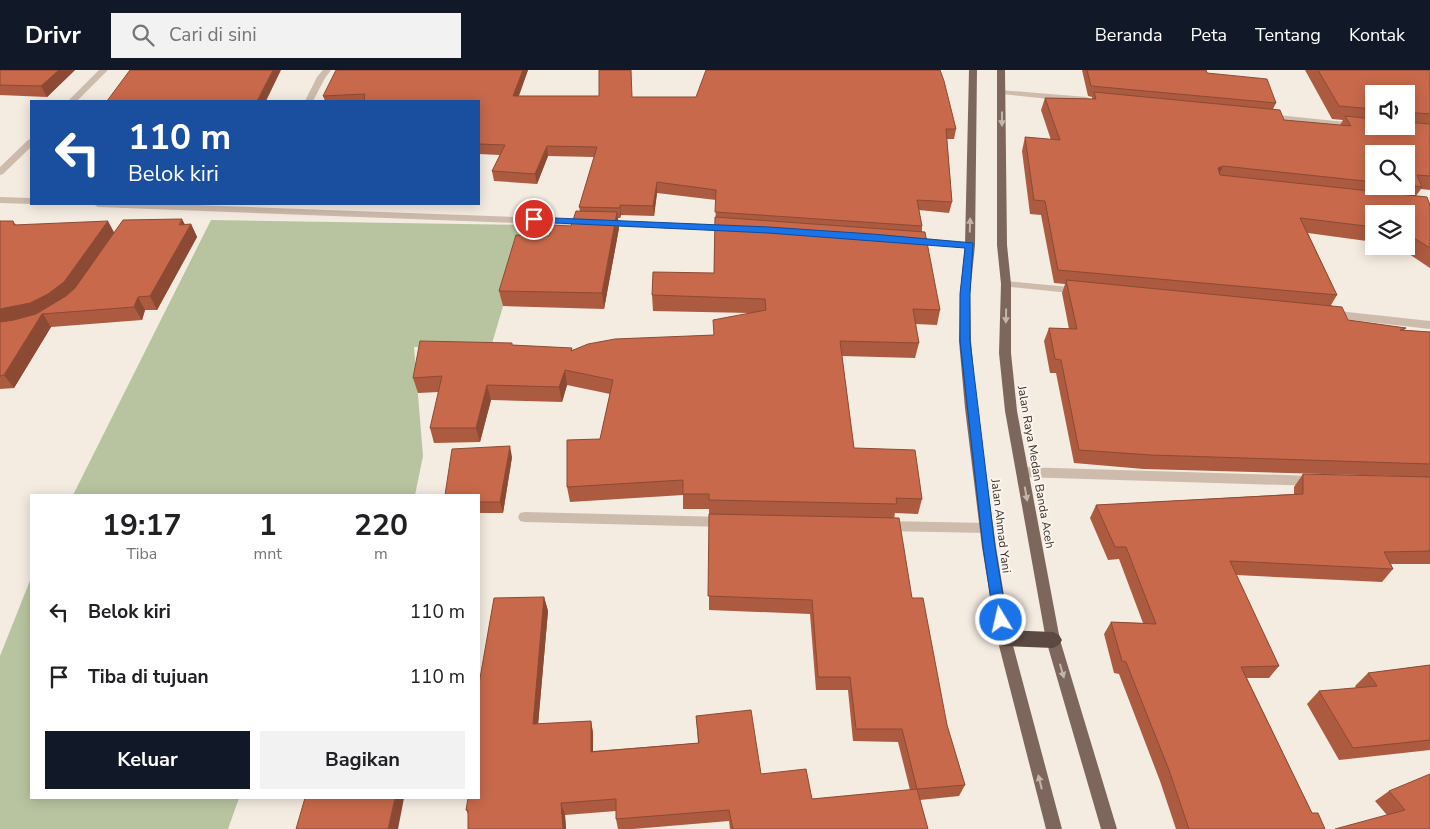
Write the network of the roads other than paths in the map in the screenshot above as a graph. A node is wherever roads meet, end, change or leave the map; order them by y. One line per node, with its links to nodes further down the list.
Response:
1 (104, 70): 6 (street)
2 (327, 70): 7 (street)
3 (973, 70): 19 (main road, Jalan Ahmad Yani, one-way to 3)
4 (1001, 70): 5 (main road, Jalan Raya Medan Banda Aceh)
5 (1002, 92): 8 (street); 20 (main road, Jalan Raya Medan Banda Aceh, one-way to 20)
6 (73, 100)
7 (310, 100)
8 (1092, 100)
9 (1261, 117): 10 (street)
10 (1360, 126)
11 (30, 143): 12 (street)
12 (0, 172)
13 (0, 200): 14 (street)
14 (30, 201)
15 (106, 205): 16 (street)
16 (251, 207): 17 (street)
17 (741, 228)
18 (897, 238): 19 (street)
19 (970, 245): 29 (main road, Jalan Ahmad Yani)
20 (1006, 284): 21 (street); 24 (main road, Jalan Raya Medan Banda Aceh, one-way to 24)
21 (1094, 292)
22 (1316, 313): 23 (street)
23 (1430, 325)
24 (1022, 472): 25 (street); 31 (main road, Jalan Raya Medan Banda Aceh, one-way to 31)
25 (1330, 481)
26 (525, 517): 27 (street)
27 (741, 522)
28 (869, 525): 29 (street)
29 (987, 528): 30 (main road, Jalan Ahmad Yani)
30 (1004, 638): 31 (highway); 32 (main road, Jalan Ahmad Yani, one-way to 30)
31 (1053, 640): 33 (main road, Jalan Raya Medan Banda Aceh, one-way to 33)
32 (1054, 829)
33 (1109, 829)

